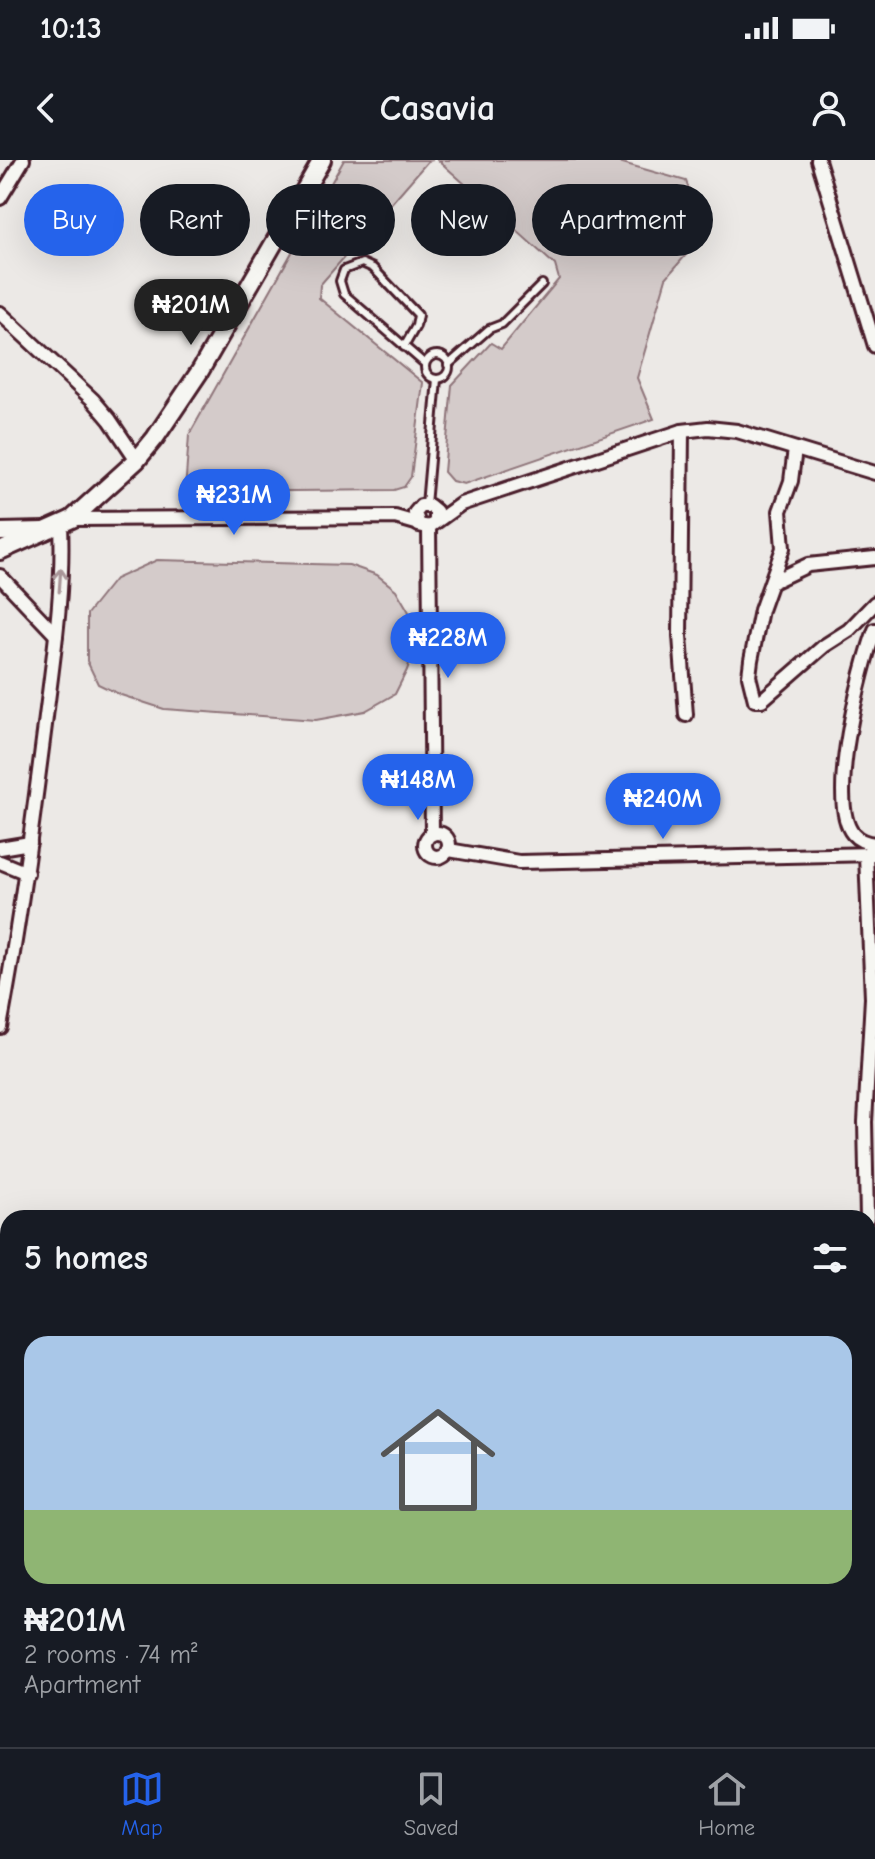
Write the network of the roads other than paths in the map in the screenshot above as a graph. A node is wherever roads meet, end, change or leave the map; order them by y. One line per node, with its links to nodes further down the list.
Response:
1 (23, 160): 4 (street)
2 (322, 160): 14 (street)
3 (818, 160): 7 (street)
4 (0, 198)
5 (542, 284): 10 (lane)
6 (0, 313): 14 (street)
7 (875, 346)
8 (404, 347): 8 (lane); 9 (lane)
9 (425, 364): 10 (lane); 11 (lane)
10 (448, 365): 11 (lane)
11 (437, 379): 17 (lane)
12 (682, 431): 13 (street); 16 (street); 29 (street)
13 (795, 449): 15 (street); 25 (street)
14 (137, 460): 20 (street)
15 (875, 473)
16 (461, 504): 17 (street); 19 (street)
17 (424, 506): 18 (street); 19 (street); 19 (street)
18 (395, 517): 19 (street); 20 (street)
19 (427, 523): 30 (street)
20 (61, 525): 21 (street); 22 (street); 28 (street, one-way to 20)
21 (0, 532)
22 (0, 551)
23 (875, 558): 25 (street)
24 (0, 576): 28 (street)
25 (772, 582): 26 (street)
26 (875, 603)
27 (875, 630): 33 (street)
28 (56, 635): 31 (street)
29 (686, 715)
30 (432, 834): 34 (street); 34 (street)
31 (30, 843): 32 (street); 36 (street)
32 (0, 848)
33 (873, 849): 34 (street); 37 (street)
34 (449, 850)
35 (0, 862): 36 (street)
36 (27, 873): 38 (street)
37 (874, 997): 39 (street)
38 (0, 1027)
39 (870, 1121): 40 (street)
40 (867, 1210)

